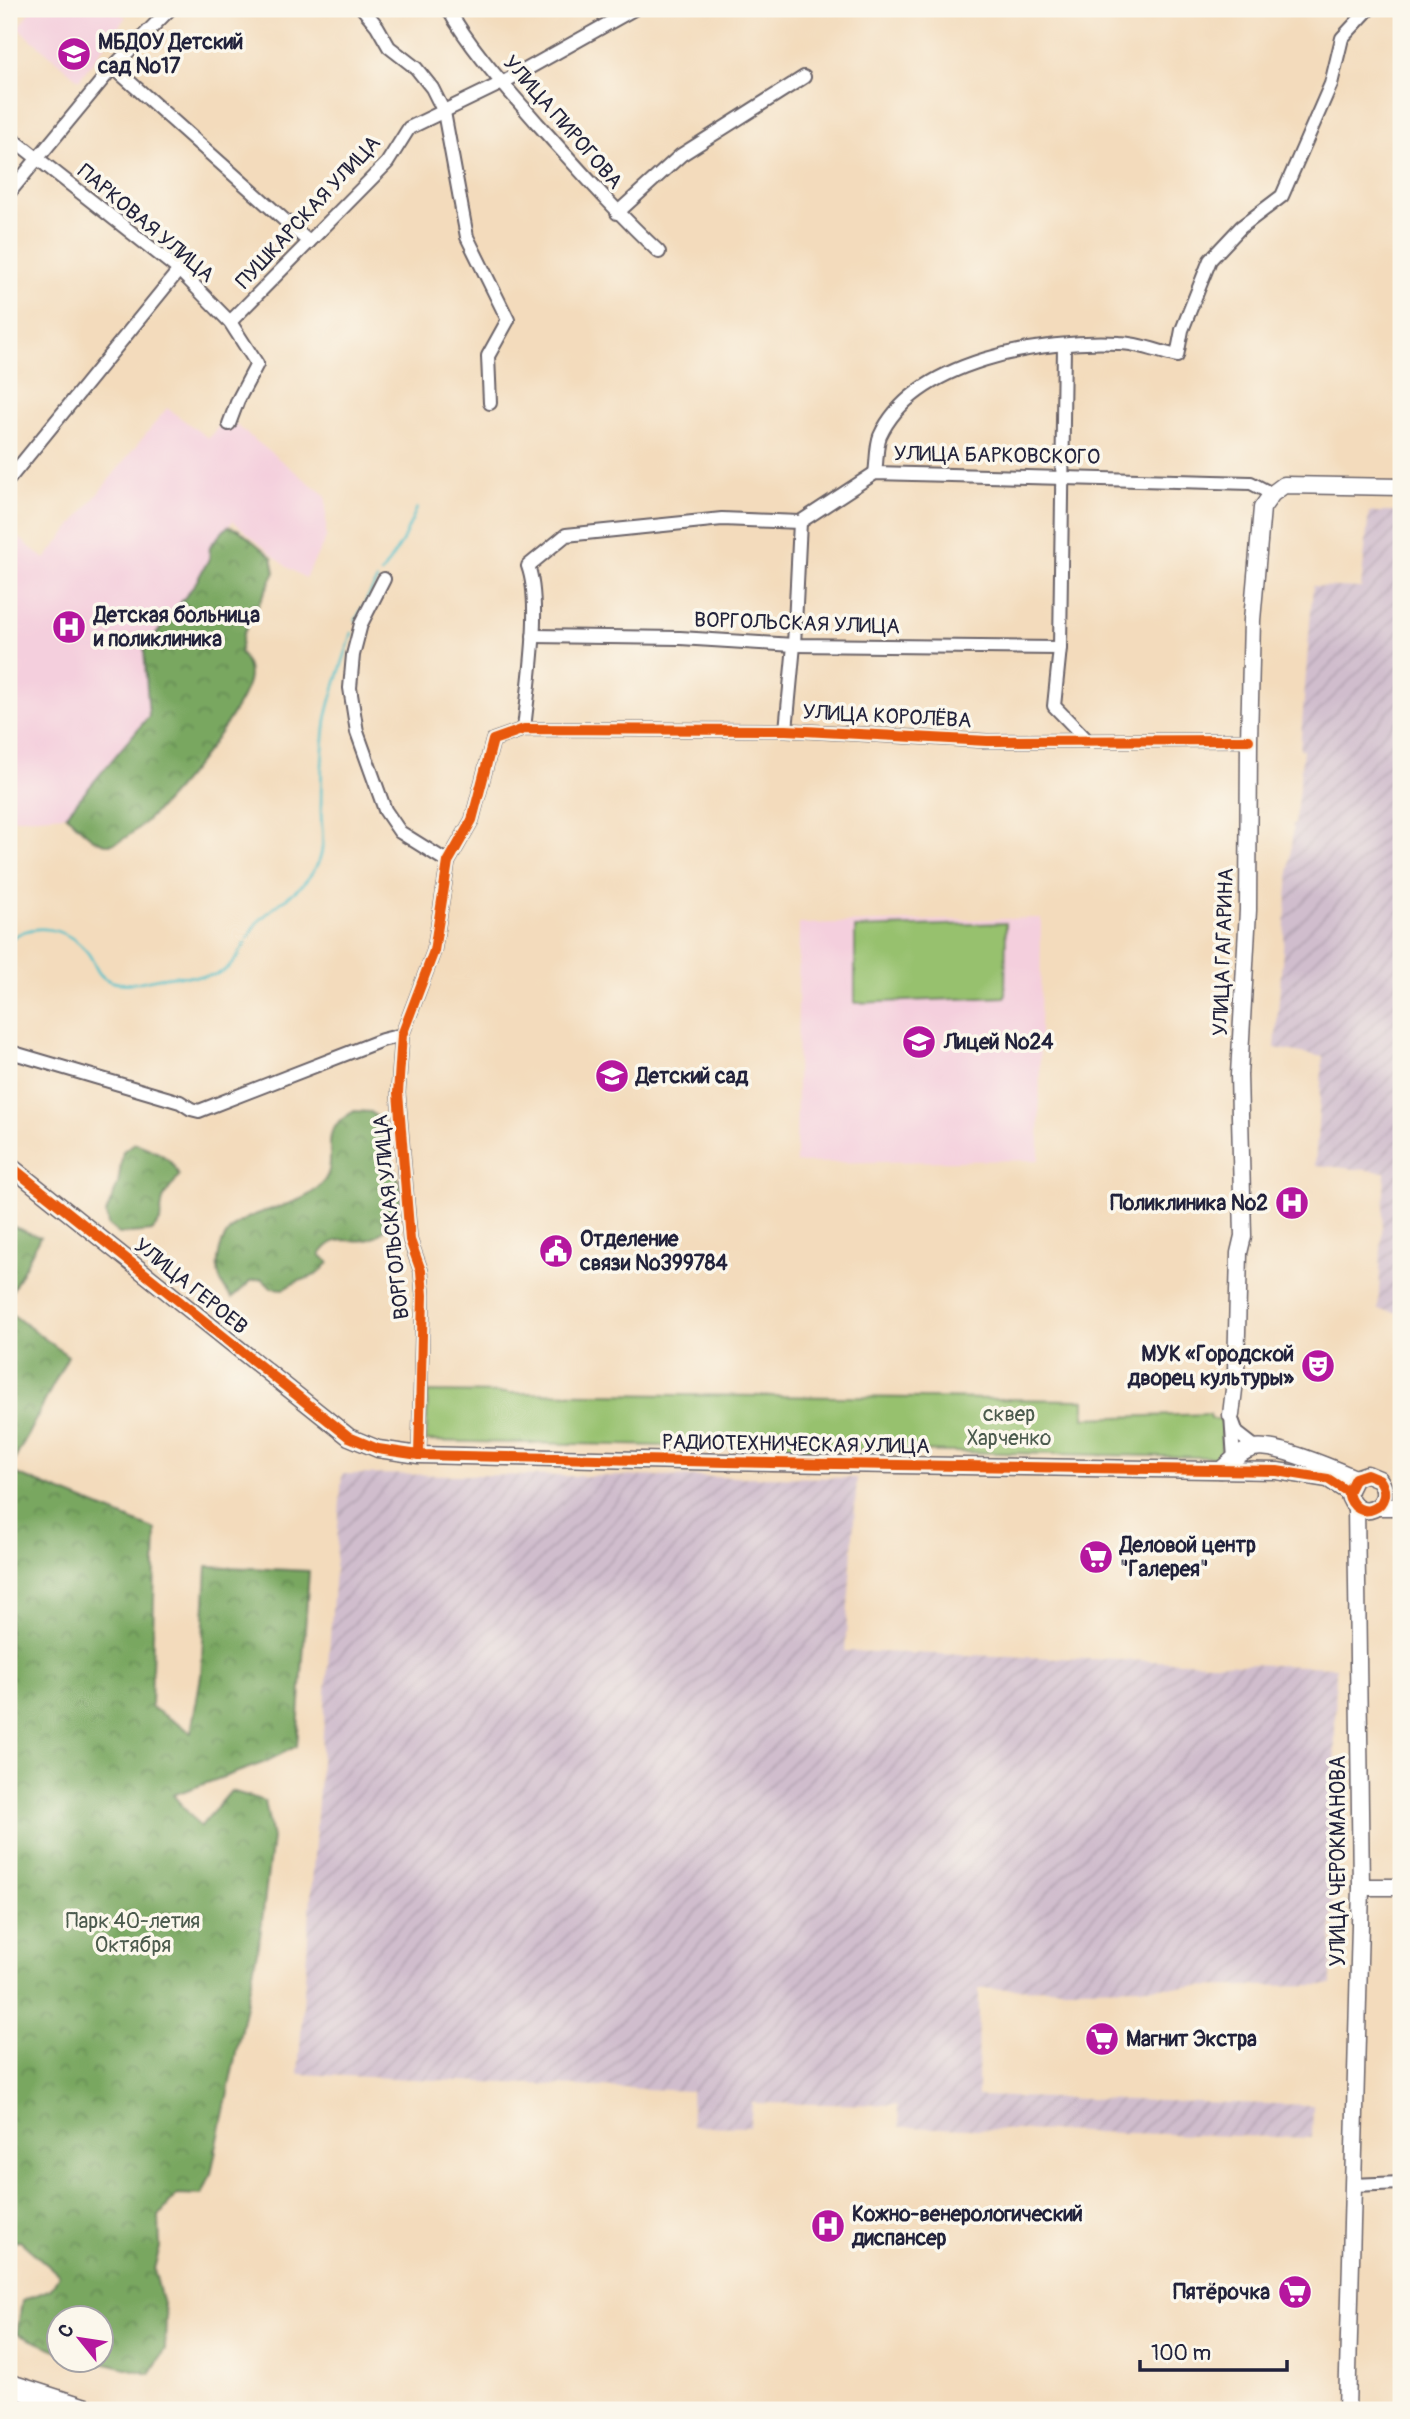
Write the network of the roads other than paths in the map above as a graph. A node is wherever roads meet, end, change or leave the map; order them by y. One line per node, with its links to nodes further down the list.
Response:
1 (170, 9): 6 (street)
2 (363, 9): 9 (street)
3 (447, 9): 8 (street, УЛИЦА ПИРОГОВА)
4 (634, 9): 8 (street, ПУШКАРСКАЯ УЛИЦА)
5 (1369, 9): 18 (street)
6 (113, 67): 11 (street); 14 (street)
7 (804, 77): 13 (street)
8 (502, 83): 9 (street, ПУШКАРСКАЯ УЛИЦА); 13 (street, УЛИЦА ПИРОГОВА)
9 (444, 113): 14 (street, ПУШКАРСКАЯ УЛИЦА); 19 (street)
10 (9, 136): 11 (street, ПАРКОВАЯ УЛИЦА)
11 (36, 159): 12 (street); 16 (street, ПАРКОВАЯ УЛИЦА)
12 (9, 192)
13 (617, 213): 15 (street, УЛИЦА ПИРОГОВА)
14 (309, 242): 17 (street, ПУШКАРСКАЯ УЛИЦА)
15 (659, 253)
16 (179, 270): 17 (street, ПАРКОВАЯ УЛИЦА); 23 (street)
17 (230, 322): 20 (street, ПАРКОВАЯ УЛИЦА)
18 (1064, 345): 21 (street); 22 (street)
19 (490, 403)
20 (229, 424)
21 (875, 473): 22 (street, УЛИЦА БАРКОВСКОГО); 26 (street, УЛИЦА БАРКОВСКОГО)
22 (1063, 477): 25 (street, УЛИЦА БАРКОВСКОГО); 30 (street)
23 (9, 479)
24 (1401, 487): 25 (street)
25 (1272, 494): 33 (street, УЛИЦА ГАГАРИНА)
26 (800, 522): 28 (street); 29 (street)
27 (384, 579): 35 (street)
28 (533, 636): 29 (street, ВОРГОЛЬСКАЯ УЛИЦА); 31 (street)
29 (794, 645): 30 (street, ВОРГОЛЬСКАЯ УЛИЦА); 32 (street)
30 (1060, 648): 34 (street)
31 (524, 729): 32 (street, УЛИЦА КОРОЛЁВА); 35 (street, ВОРГОЛЬСКАЯ УЛИЦА)
32 (786, 730): 34 (street, УЛИЦА КОРОЛЁВА)
33 (1249, 740): 34 (street, УЛИЦА КОРОЛЁВА); 39 (street, УЛИЦА ГАГАРИНА)
34 (1087, 741)
35 (448, 862): 36 (street, ВОРГОЛЬСКАЯ УЛИЦА)
36 (402, 1035): 37 (street); 42 (street, ВОРГОЛЬСКАЯ УЛИЦА)
37 (14, 1053)
38 (9, 1165): 40 (street, УЛИЦА ГЕРОЕВ)
39 (1231, 1415): 41 (street); 43 (street, УЛИЦА ГАГАРИНА)
40 (349, 1437): 42 (street, РАДИОТЕХНИЧЕСКАЯ УЛИЦА)
41 (1255, 1447): 43 (street); 44 (street); 46 (street, РАДИОТЕХНИЧЕСКАЯ УЛИЦА)
42 (419, 1455): 43 (street, РАДИОТЕХНИЧЕСКАЯ УЛИЦА)
43 (1233, 1466): 44 (street, РАДИОТЕХНИЧЕСКАЯ УЛИЦА)
44 (1277, 1471): 46 (street, РАДИОТЕХНИЧЕСКАЯ УЛИЦА)
45 (1383, 1484): 46 (street, РАДИОТЕХНИЧЕСКАЯ УЛИЦА); 47 (street, РАДИОТЕХНИЧЕСКАЯ УЛИЦА); 49 (street)
46 (1352, 1485): 49 (street)
47 (1401, 1488)
48 (1401, 1507): 49 (street)
49 (1367, 1508): 50 (street, УЛИЦА ЧЕРОКМАНОВА)
50 (1361, 1887): 51 (street); 53 (street, УЛИЦА ЧЕРОКМАНОВА)
51 (1401, 1887)
52 (1401, 2183): 53 (street)
53 (1353, 2185): 56 (street, УЛИЦА ЧЕРОКМАНОВА)
54 (9, 2385): 55 (highway)
55 (87, 2410)
56 (1348, 2410)

